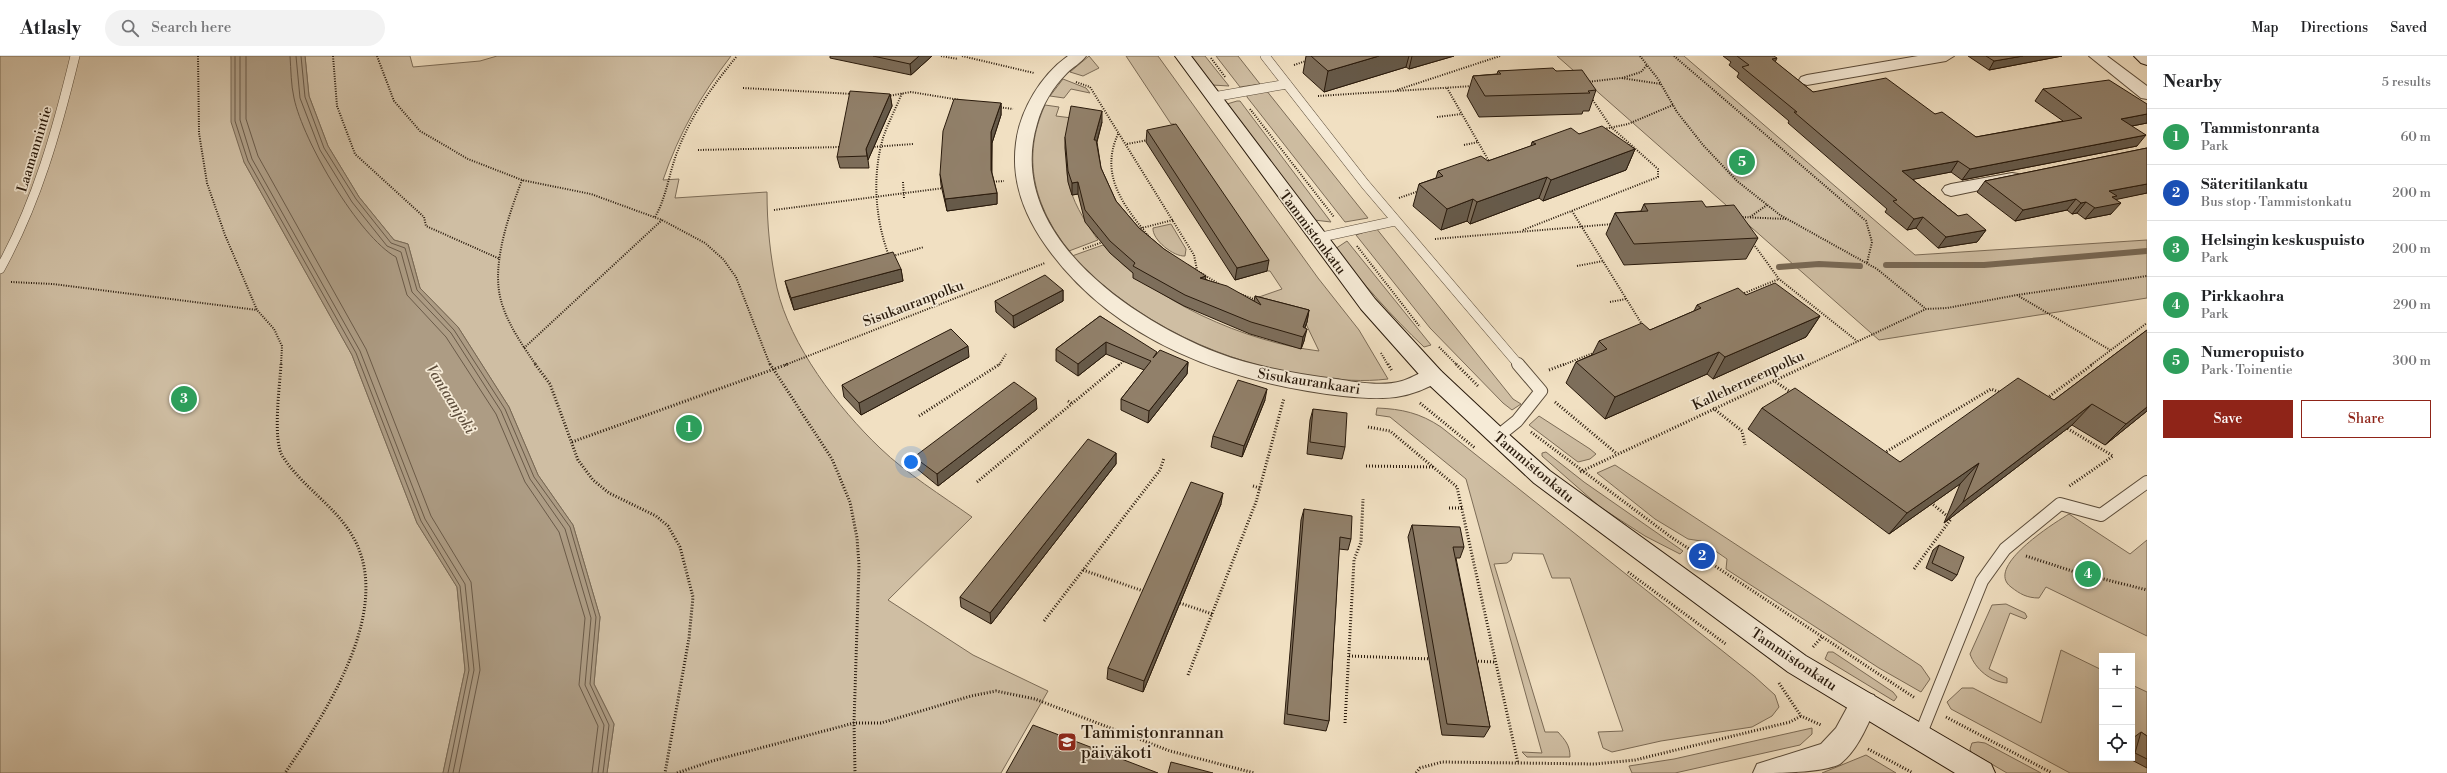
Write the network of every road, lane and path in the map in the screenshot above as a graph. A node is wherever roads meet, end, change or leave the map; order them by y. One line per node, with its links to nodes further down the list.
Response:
1 (75, 56): 103 (lane, Laamannintie)
2 (198, 56): 116 (path)
3 (333, 56): 97 (path)
4 (377, 56): 62 (path)
5 (737, 56): 77 (path)
6 (941, 56): 17 (path)
7 (962, 56): 20 (path)
8 (1183, 56): 38 (street, Tammistonkatu)
9 (1209, 56): 33 (path)
10 (1265, 56): 22 (lane)
11 (1500, 56): 31 (path)
12 (1640, 56): 21 (path)
13 (1674, 56): 100 (path)
14 (1946, 56): 24 (street)
15 (2097, 56): 34 (street)
16 (2142, 56): 19 (street)
17 (958, 59)
18 (1310, 60): 22 (path)
19 (2147, 60)
20 (1063, 65): 44 (path); 95 (street, Sisukaurankaari)
21 (1647, 65): 23 (path); 27 (path)
22 (1276, 70): 26 (lane)
23 (1621, 78): 25 (path); 27 (path)
24 (1807, 80)
25 (1581, 83)
26 (1287, 84): 33 (lane); 39 (lane)
27 (1661, 84): 41 (path)
28 (1478, 86): 30 (path)
29 (743, 88): 35 (path)
30 (1447, 88): 31 (path); 46 (path)
31 (1393, 91): 39 (path)
32 (902, 93): 36 (path); 40 (path); 56 (path)
33 (1238, 93): 38 (lane); 87 (path)
34 (2147, 94)
35 (859, 95)
36 (880, 95)
37 (1590, 96): 48 (path)
38 (1213, 97): 89 (street, Tammistonkatu)
39 (1297, 97): 72 (lane)
40 (962, 100)
41 (1673, 105): 48 (path); 73 (path)
42 (991, 106): 45 (path)
43 (1098, 107): 44 (path)
44 (1102, 107): 50 (path)
45 (1020, 110)
46 (1462, 114): 47 (path); 52 (path)
47 (1437, 117)
48 (1611, 127): 49 (path); 75 (path)
49 (1597, 132)
50 (1118, 134): 54 (path); 85 (path)
51 (1155, 138): 54 (path)
52 (1478, 142): 55 (path); 60 (path)
53 (913, 144): 56 (path)
54 (1127, 144): 81 (path)
55 (1464, 145)
56 (882, 146): 58 (path); 70 (path)
57 (842, 147): 59 (path)
58 (866, 147)
59 (698, 150)
60 (1493, 167)
61 (2029, 175): 68 (street)
62 (522, 180): 77 (path); 97 (path)
63 (1010, 180): 65 (path)
64 (903, 182): 69 (path)
65 (987, 183)
66 (949, 188): 69 (path)
67 (1426, 189): 72 (path)
68 (1951, 190)
69 (903, 194): 70 (path); 71 (path)
70 (876, 197): 74 (path); 96 (path)
71 (904, 198)
72 (1381, 204): 82 (lane)
73 (1767, 205): 78 (path); 79 (path)
74 (774, 210)
75 (1572, 211): 84 (path); 88 (path)
76 (1733, 216): 78 (path)
77 (655, 217): 80 (path)
78 (1750, 217): 79 (path)
79 (1788, 219): 100 (path)
80 (662, 220): 122 (path); 127 (path)
81 (1173, 220): 85 (path); 104 (path)
82 (1395, 221): 87 (lane); 92 (lane)
83 (1614, 224): 84 (path)
84 (1582, 226): 88 (path); 99 (path)
85 (1142, 228): 86 (path); 90 (path)
86 (1134, 230)
87 (1344, 230): 89 (lane); 118 (path)
88 (1523, 230): 92 (path)
89 (1317, 238): 128 (street, Tammistonkatu)
90 (1151, 239)
91 (1106, 241): 95 (path, Sisukauranpolku)
92 (1412, 241): 129 (lane)
93 (1752, 241): 106 (path)
94 (924, 246): 96 (path)
95 (1062, 256): 127 (path, Sisukauranpolku); 128 (street, Sisukaurankaari)
96 (890, 257): 98 (path)
97 (500, 259): 122 (path)
98 (882, 259)
99 (1604, 261): 102 (path); 112 (path)
100 (1867, 263): 115 (path)
101 (1186, 264): 104 (path)
102 (1577, 266)
103 (0, 269)
104 (1197, 270): 108 (path)
105 (2147, 276): 110 (path)
106 (1779, 279): 111 (path); 121 (path)
107 (7, 283): 116 (path)
108 (1222, 286)
109 (1234, 291): 113 (path)
110 (2017, 295): 115 (path); 124 (path)
111 (1735, 297)
112 (1626, 299): 114 (path); 119 (path)
113 (1259, 300)
114 (1610, 302)
115 (1926, 309): 121 (path, Kalleherneenpolku)
116 (257, 310): 182 (path)
117 (2147, 323): 124 (path)
118 (1422, 330)
119 (1646, 332)
120 (1433, 341): 131 (path)
121 (1857, 341): 130 (path, Kalleherneenpolku)
122 (524, 348): 145 (path)
123 (1602, 349): 129 (path)
124 (2110, 350): 137 (path)
125 (1006, 354): 140 (path)
126 (1130, 356): 138 (path)
127 (772, 369): 145 (path, Sisukauranpolku); 178 (path)
128 (1433, 376): 144 (street, Tammistonkatu)
129 (1530, 378): 132 (lane)
130 (1773, 380): 135 (path); 139 (path, Kalleherneenpolku)
131 (1481, 389)
132 (1541, 391): 141 (lane); 147 (path)
133 (1285, 392): 156 (path)
134 (2005, 395): 148 (path)
135 (1798, 398)
136 (1068, 401): 138 (path)
137 (2040, 403)
138 (1073, 404): 153 (path)
139 (1713, 408): 146 (path); 147 (path, Kalleherneenpolku)
140 (919, 416)
141 (1517, 421): 144 (lane); 152 (path)
142 (2060, 424): 159 (path)
143 (1368, 427): 151 (path)
144 (1497, 437): 175 (street, Tammistonkatu)
145 (572, 442): 183 (path)
146 (1744, 445)
147 (1616, 453): 152 (path, Kalleherneenpolku)
148 (1880, 455)
149 (1164, 458): 164 (path)
150 (1366, 466): 151 (path)
151 (1434, 467): 161 (path)
152 (1580, 472): 176 (path)
153 (976, 482)
154 (2147, 482): 159 (lane)
155 (1253, 486): 156 (path)
156 (1260, 488): 168 (path)
157 (1363, 499): 170 (path)
158 (1926, 499): 163 (path)
159 (2060, 504): 162 (lane)
160 (1449, 508): 161 (path)
161 (1462, 508): 173 (path)
162 (2005, 549): 165 (path); 176 (lane)
163 (1914, 569)
164 (1082, 570): 166 (path); 169 (path)
165 (2147, 590)
166 (1148, 592)
167 (1169, 600): 168 (path)
168 (1212, 614): 174 (path)
169 (1044, 621)
170 (1349, 656): 171 (path); 179 (path)
171 (1441, 659)
172 (1471, 661): 173 (path)
173 (1494, 662): 181 (path)
174 (1188, 676)
175 (1864, 704): 180 (street, Tammistonkatu); 188 (street)
176 (1932, 709): 180 (lane); 190 (path)
177 (1801, 716): 181 (path)
178 (854, 723): 184 (path); 185 (path); 186 (path)
179 (1345, 723)
180 (1919, 738): 189 (street, Tammistonkatu)
181 (1518, 763): 187 (path)
182 (285, 773)
183 (665, 773)
184 (678, 773)
185 (855, 773)
186 (1254, 773)
187 (1416, 773)
188 (1767, 773)
189 (1981, 773)
190 (2052, 773)

